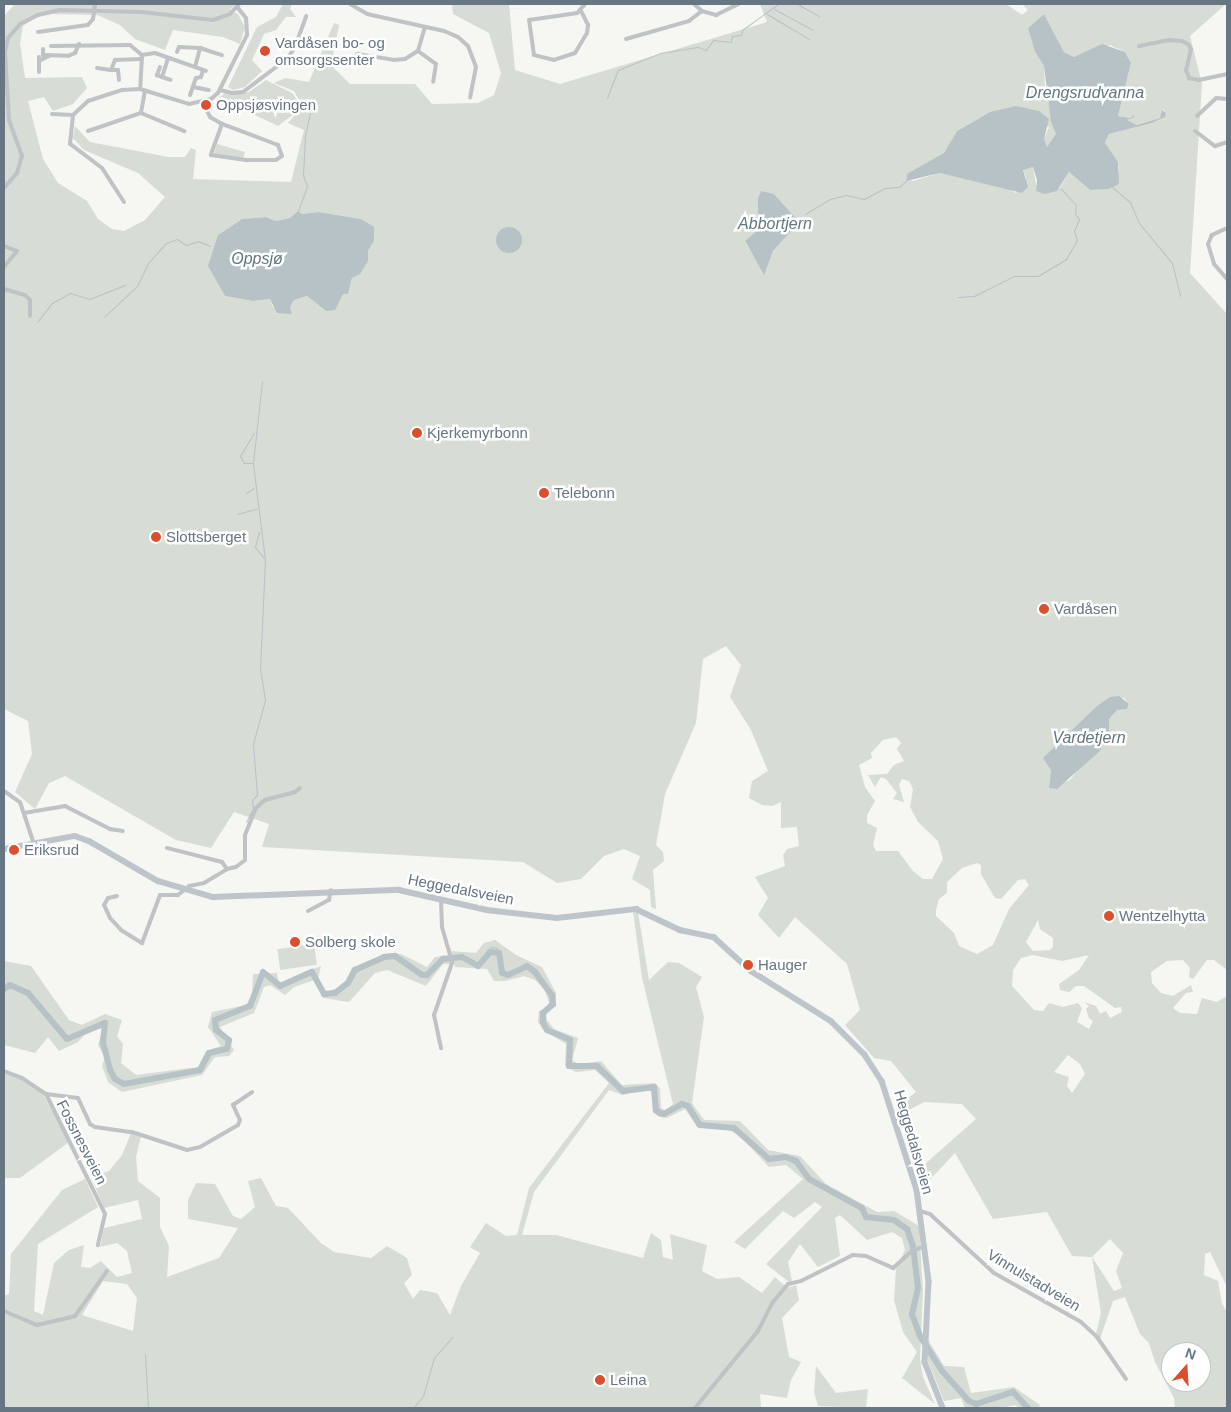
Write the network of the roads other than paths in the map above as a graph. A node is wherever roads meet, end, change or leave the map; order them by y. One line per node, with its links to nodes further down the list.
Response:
1 (95, 4): 7 (street)
2 (350, 4): 11 (street)
3 (585, 4): 8 (street)
4 (694, 4): 9 (street)
5 (740, 4): 9 (street)
6 (238, 5): 7 (street); 39 (street)
7 (94, 10): 12 (street); 53 (street)
8 (581, 11): 8 (street)
9 (702, 11): 13 (street)
10 (306, 16): 39 (street)
11 (426, 27): 19 (street); 41 (street)
12 (38, 32)
13 (626, 39)
14 (79, 44): 15 (street); 21 (street); 24 (street)
15 (51, 46)
16 (1139, 46): 31 (street)
17 (200, 48): 22 (street); 23 (street); 26 (street)
18 (43, 49): 21 (street)
19 (418, 51): 20 (street); 35 (street)
20 (357, 54)
21 (51, 55): 30 (street)
22 (222, 55)
23 (176, 56): 25 (street); 26 (street)
24 (142, 57): 25 (street); 29 (street); 37 (street)
25 (168, 58): 28 (street)
26 (195, 67): 36 (street)
27 (97, 68): 29 (street)
28 (165, 69): 32 (street); 32 (street)
29 (111, 70): 33 (street)
30 (39, 72)
31 (1227, 74)
32 (162, 77): 34 (street)
33 (118, 80)
34 (171, 80)
35 (432, 82)
36 (193, 87): 38 (street); 40 (street)
37 (143, 89): 43 (street); 44 (street); 46 (street)
38 (209, 90)
39 (220, 90): 43 (street)
40 (190, 94)
41 (470, 97)
42 (1227, 99): 47 (street)
43 (203, 103): 48 (street)
44 (141, 113): 49 (street); 50 (street)
45 (52, 114): 46 (street)
46 (73, 115): 54 (street)
47 (1197, 116)
48 (222, 124): 48 (street)
49 (88, 131)
50 (184, 131)
51 (1195, 131): 52 (street)
52 (1227, 142)
53 (4, 188)
54 (124, 202)
55 (1227, 228): 58 (street)
56 (4, 246): 57 (street)
57 (4, 267)
58 (1227, 279)
59 (4, 289): 60 (street)
60 (30, 316)
61 (300, 788): 68 (street)
62 (4, 791): 63 (street)
63 (24, 813): 64 (street); 65 (street)
64 (123, 831)
65 (34, 844): 67 (main road, Heggedalsveien); 69 (main road, Heggedalsveien)
66 (167, 848): 68 (street)
67 (4, 849)
68 (226, 869): 69 (street)
69 (184, 890): 70 (main road, Heggedalsveien); 71 (street)
70 (331, 890): 72 (main road, Heggedalsveien); 73 (street)
71 (117, 896)
72 (441, 899): 74 (street); 78 (main road, Heggedalsveien)
73 (308, 911)
74 (441, 1048)
75 (4, 1071): 77 (street, Fossnesveien)
76 (252, 1092): 77 (street)
77 (46, 1094): 79 (street, Fossnesveien)
78 (920, 1211): 80 (main road, Heggedalsveien); 83 (street, Vinnulstadveien)
79 (98, 1245)
80 (924, 1246): 84 (street); 85 (main road, Heggedalsveien)
81 (107, 1271): 82 (street)
82 (4, 1311)
83 (1126, 1379)
84 (696, 1408)
85 (943, 1408)

